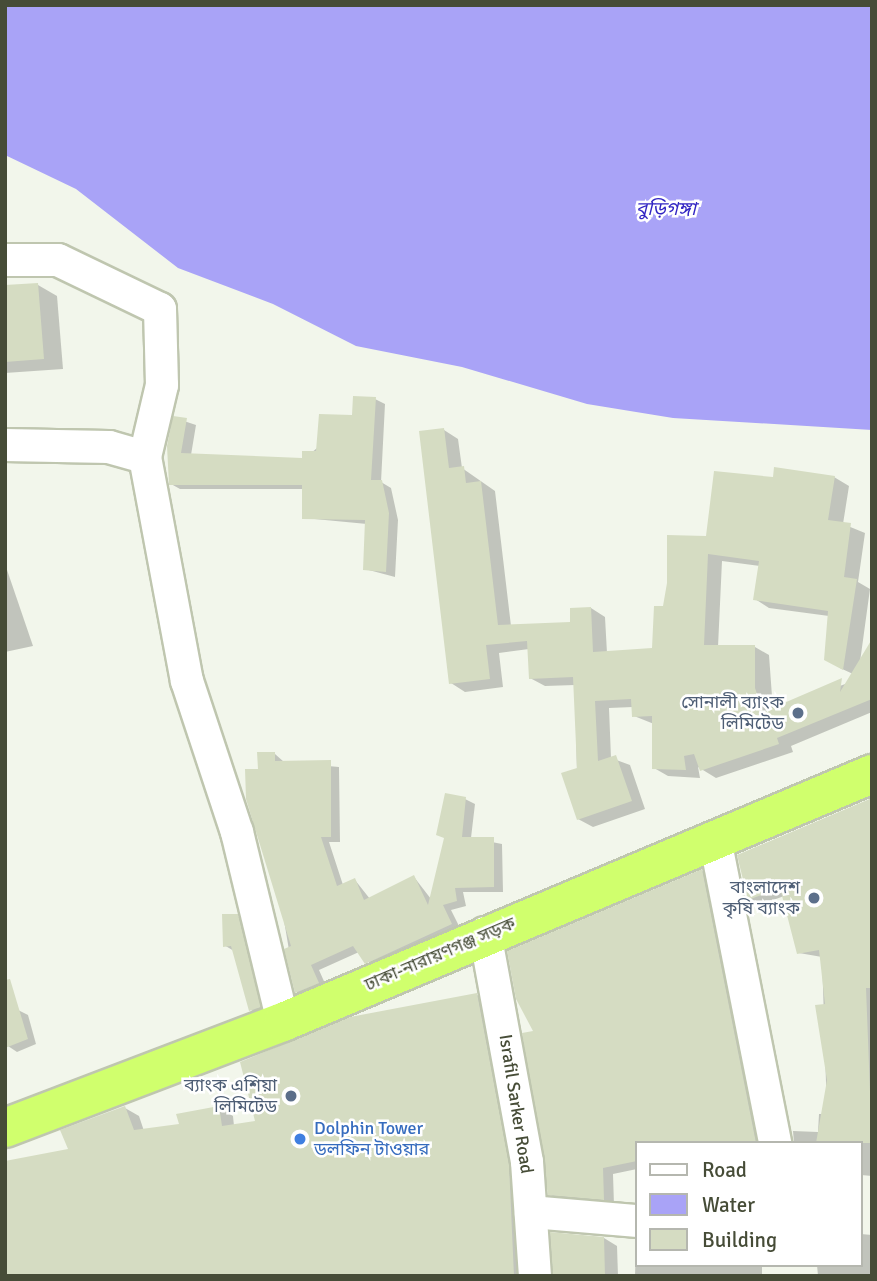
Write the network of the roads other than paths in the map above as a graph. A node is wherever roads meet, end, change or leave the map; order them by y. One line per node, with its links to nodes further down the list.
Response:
1 (5, 260): 3 (street)
2 (5, 445): 3 (street)
3 (145, 457): 7 (street)
4 (872, 774): 5 (highway, ঢাকা-নারায়ণগঞ্জ সড়ক)
5 (716, 844): 6 (highway, ঢাকা-নারায়ণগঞ্জ সড়ক); 9 (street)
6 (485, 933): 7 (highway, ঢাকা-নারায়ণগঞ্জ সড়ক); 10 (street, Israfil Sarker Road)
7 (283, 1023): 8 (highway, ঢাকা-নারায়ণগঞ্জ সড়ক)
8 (5, 1128)
9 (775, 1141)
10 (531, 1212): 11 (street); 12 (street, Israfil Sarker Road)
11 (636, 1221)
12 (535, 1276)

